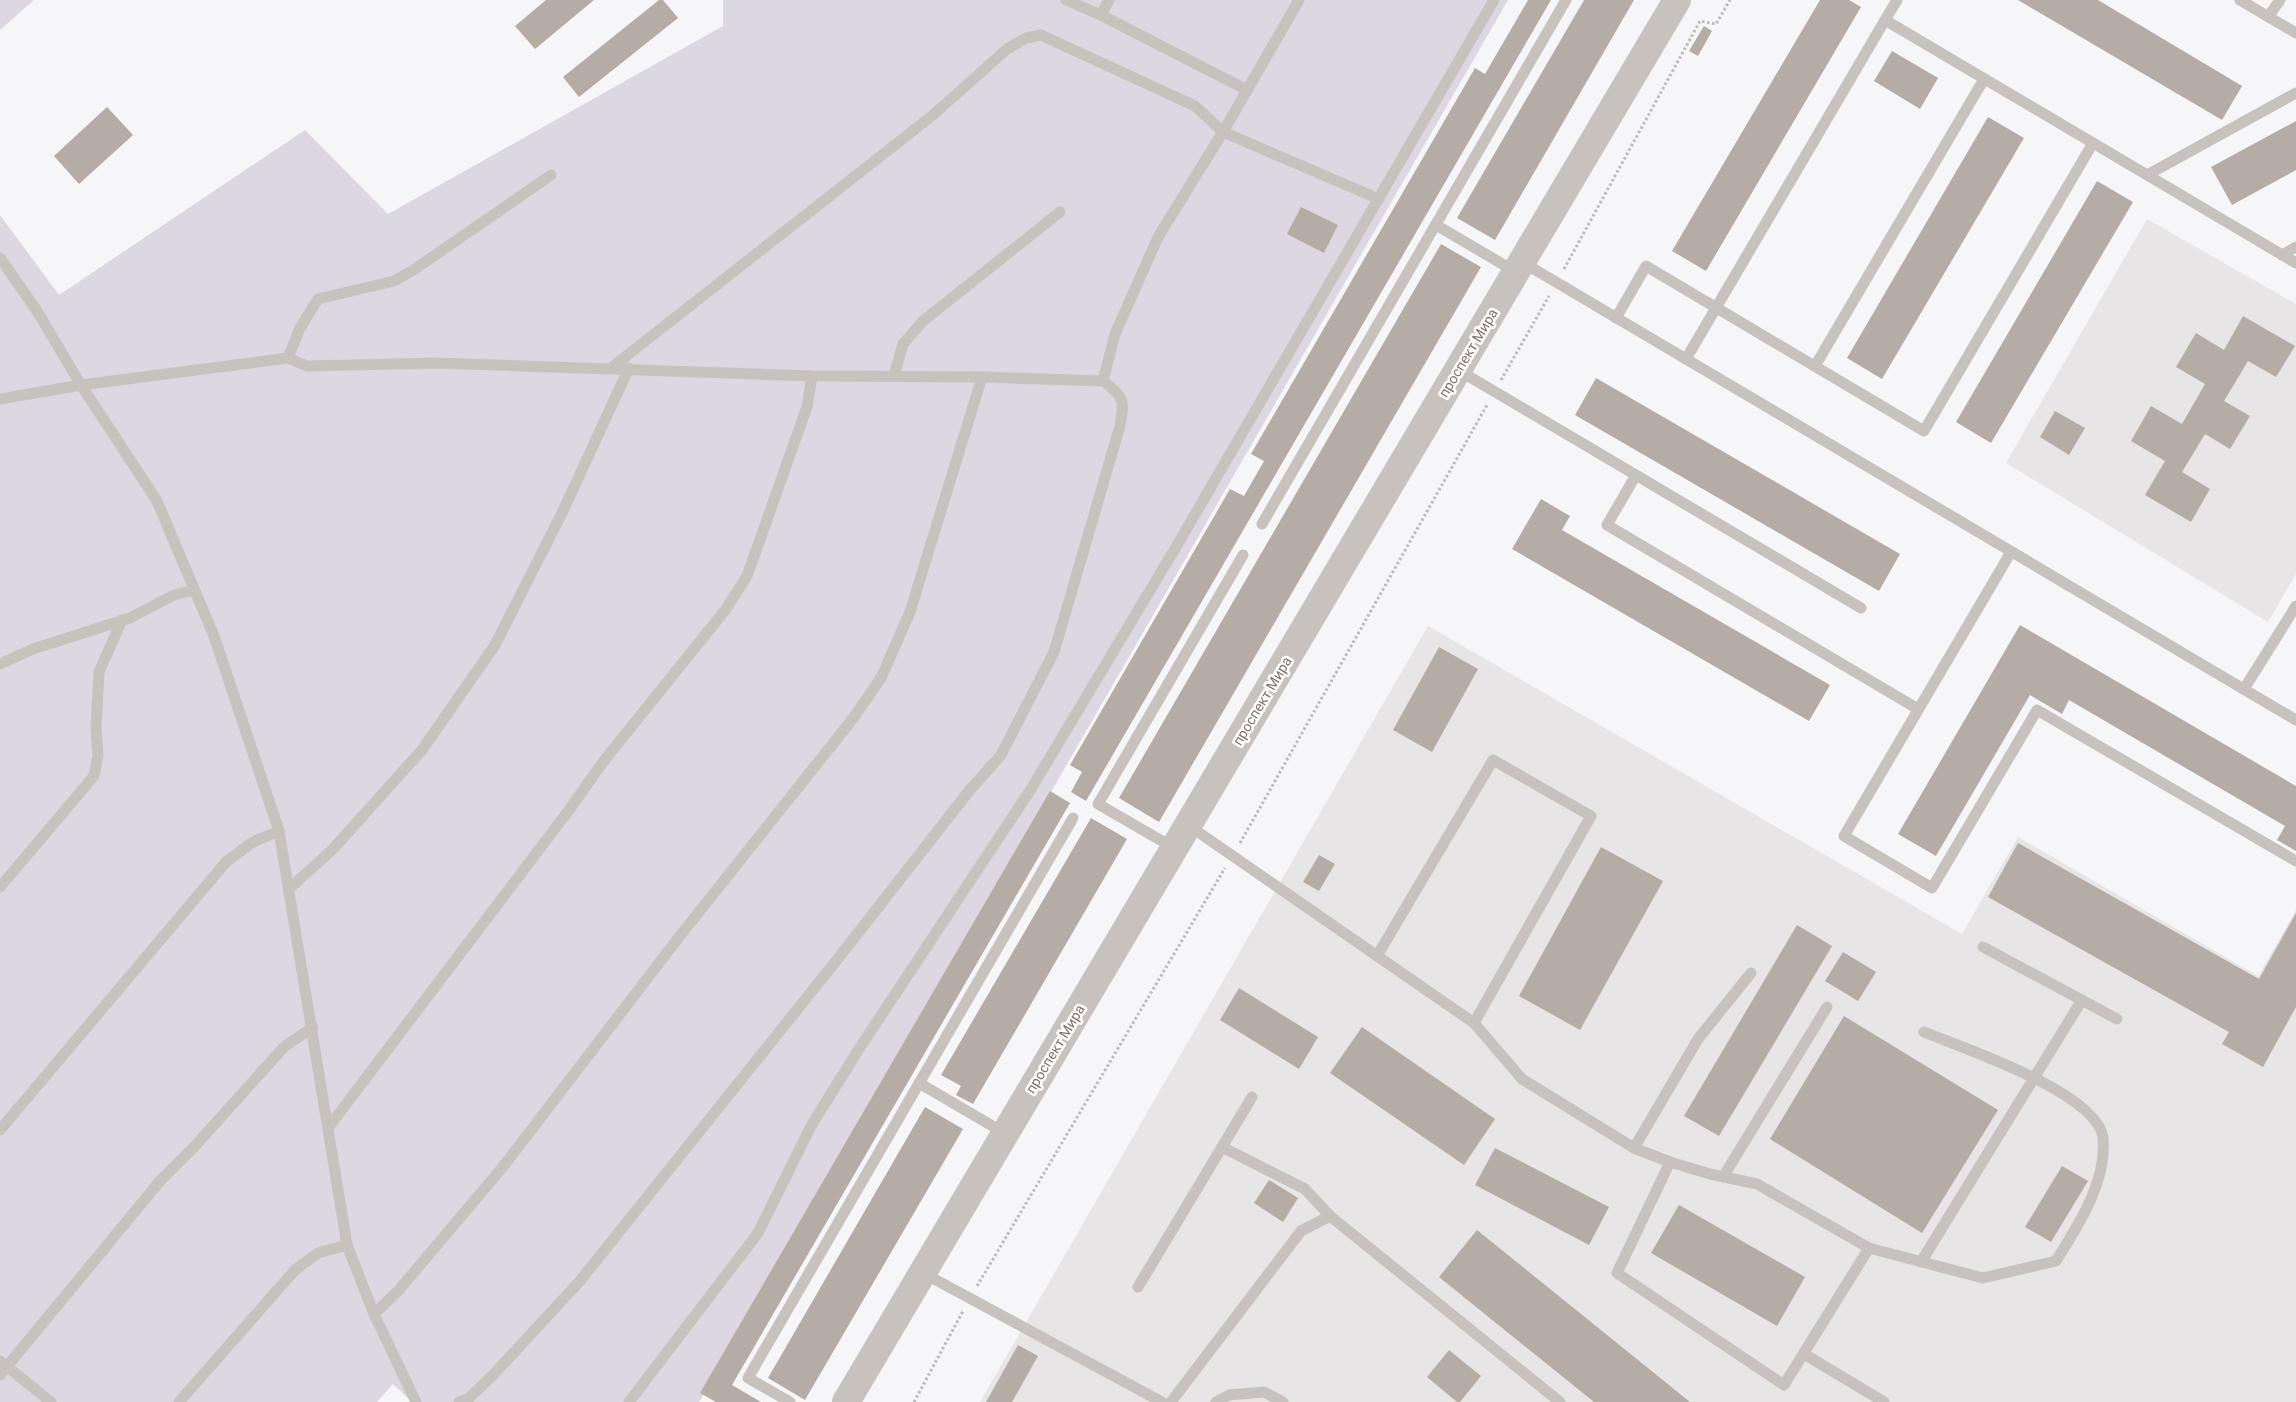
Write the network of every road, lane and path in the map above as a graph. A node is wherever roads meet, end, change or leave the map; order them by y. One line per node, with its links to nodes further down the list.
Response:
1 (1066, 0): 11 (lane)
2 (1109, 0): 11 (lane)
3 (1300, 0): 16 (lane)
4 (1494, 0): 22 (lane)
5 (1566, 0): 24 (lane)
6 (1677, 0): 29 (street, проспект Мира)
7 (1730, 0): 30 (path)
8 (1897, 0): 13 (lane)
9 (2240, 0): 12 (lane)
10 (2280, 0): 12 (lane)
11 (1101, 14): 16 (lane)
12 (2268, 17): 14 (lane)
13 (1885, 20): 15 (lane); 31 (lane)
14 (2296, 33)
15 (1984, 79): 19 (lane); 35 (lane)
16 (1247, 90): 18 (lane)
17 (2296, 93): 21 (lane)
18 (1223, 132): 22 (lane); 36 (lane); 42 (lane)
19 (2093, 143): 21 (lane); 35 (lane)
20 (551, 175): 33 (lane)
21 (2147, 175): 26 (lane)
22 (1379, 199): 99 (lane)
23 (1060, 212): 40 (lane)
24 (1436, 225): 29 (lane); 47 (lane)
25 (2296, 247): 26 (lane)
26 (2282, 255): 28 (lane)
27 (0, 258): 43 (lane)
28 (2296, 263)
29 (1519, 267): 30 (lane); 38 (street, проспект Мира)
30 (1556, 283): 32 (lane); 44 (path)
31 (1716, 308): 32 (lane); 34 (lane); 35 (lane)
32 (1616, 318): 34 (lane)
33 (288, 358): 36 (lane); 43 (lane)
34 (1686, 359): 48 (lane)
35 (1815, 366)
36 (611, 368): 37 (lane)
37 (628, 368): 39 (lane); 65 (lane)
38 (1458, 370): 44 (lane); 59 (street, проспект Мира)
39 (812, 376): 40 (lane); 78 (lane)
40 (894, 376): 41 (lane)
41 (982, 377): 42 (lane); 92 (lane)
42 (1103, 381): 98 (lane)
43 (81, 385): 45 (lane); 50 (lane)
44 (1494, 391): 46 (lane); 62 (path)
45 (0, 400)
46 (1636, 475): 52 (lane); 56 (lane)
47 (1262, 524)
48 (2011, 552): 55 (lane); 56 (lane)
49 (1243, 555): 61 (lane)
50 (194, 590): 53 (lane); 60 (lane)
51 (2296, 606): 55 (lane)
52 (1861, 608)
53 (122, 620): 54 (lane); 64 (lane)
54 (0, 664)
55 (2244, 689): 57 (lane)
56 (1918, 709): 63 (lane)
57 (2296, 720)
58 (1074, 818): 76 (lane)
59 (1188, 826): 61 (street, проспект Мира); 62 (lane)
60 (279, 831): 65 (lane); 79 (lane)
61 (1174, 848): 80 (street, проспект Мира)
62 (1233, 856): 67 (lane); 91 (path)
63 (2296, 861)
64 (0, 887)
65 (289, 889): 73 (lane)
66 (1983, 947): 69 (lane)
67 (1377, 956): 72 (lane); 72 (lane)
68 (1751, 973): 82 (lane)
69 (2082, 1000): 71 (lane); 75 (lane)
70 (1827, 1007): 84 (lane)
71 (2117, 1018)
72 (1474, 1023): 82 (lane)
73 (313, 1027): 78 (lane); 94 (lane)
74 (1924, 1032): 75 (lane)
75 (2034, 1076): 88 (lane); 88 (lane)
76 (919, 1084): 80 (lane); 100 (lane)
77 (1252, 1097): 81 (lane)
78 (328, 1128): 86 (lane)
79 (0, 1130)
80 (1006, 1134): 89 (street, проспект Мира)
81 (1222, 1147): 85 (lane); 90 (lane)
82 (1634, 1148): 83 (lane)
83 (1670, 1162): 84 (lane); 93 (lane)
84 (1723, 1177): 87 (lane)
85 (1330, 1216): 104 (lane); 107 (lane)
86 (347, 1245): 92 (lane); 96 (lane)
87 (1869, 1248): 88 (lane); 93 (lane)
88 (1921, 1262)
89 (923, 1273): 91 (lane); 101 (street, проспект Мира)
90 (1138, 1287)
91 (969, 1298): 102 (path); 103 (lane)
92 (374, 1314): 97 (lane)
93 (1804, 1354): 108 (lane)
94 (2, 1367): 95 (lane)
95 (51, 1402)
96 (179, 1402)
97 (416, 1402)
98 (458, 1402)
99 (629, 1402)
100 (790, 1402)
101 (846, 1402)
102 (914, 1402)
103 (1162, 1402)
104 (1171, 1402)
105 (1216, 1402): 106 (lane)
106 (1283, 1402)
107 (1560, 1402)
108 (1884, 1402)

